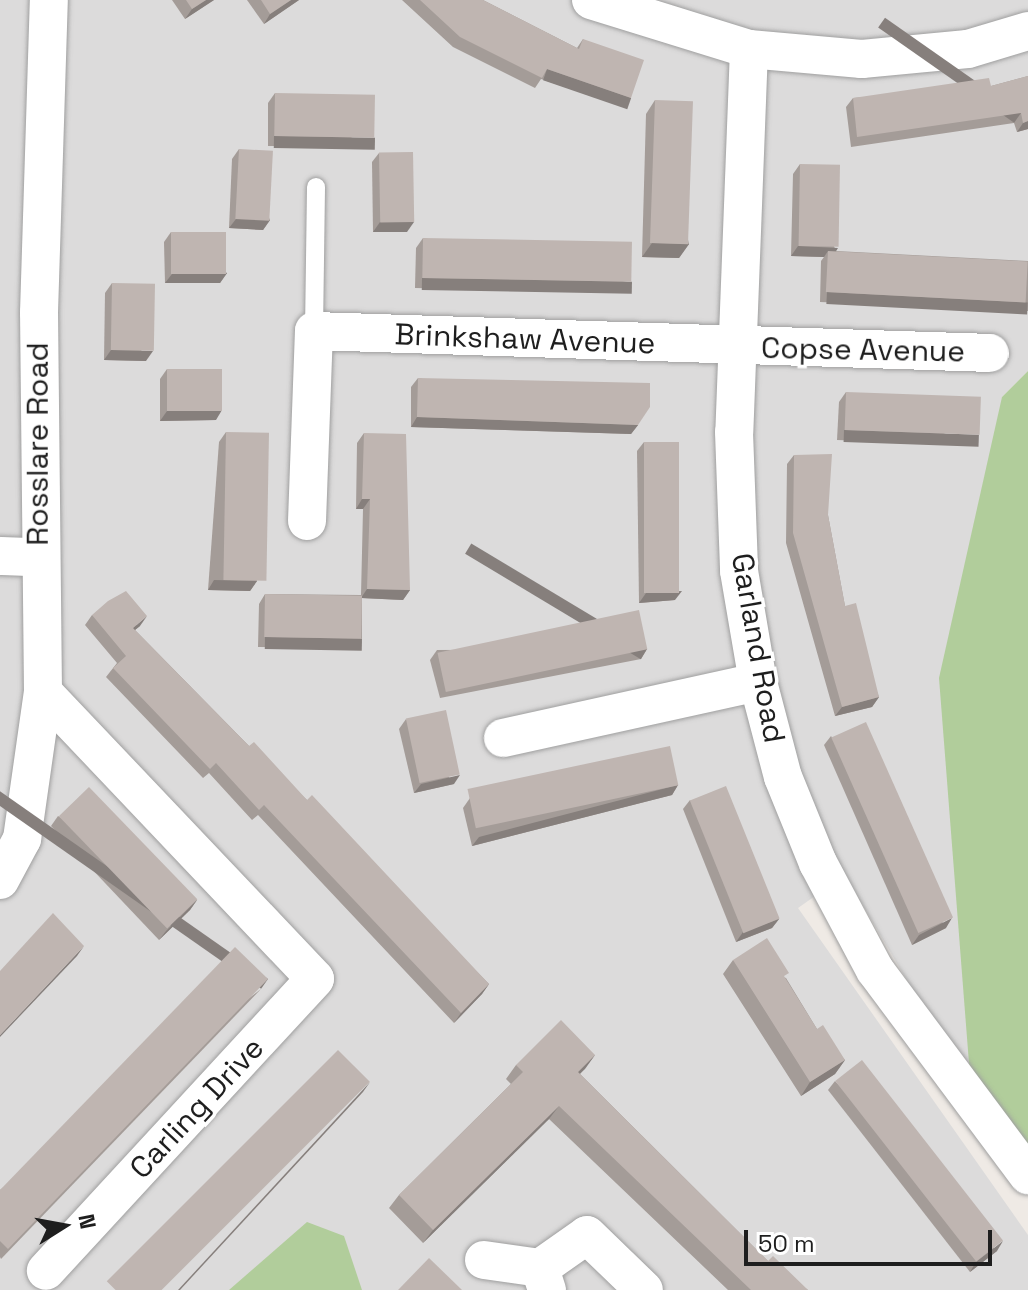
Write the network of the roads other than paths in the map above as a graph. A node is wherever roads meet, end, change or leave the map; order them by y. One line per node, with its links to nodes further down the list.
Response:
1 (49, 0): 11 (street, Rosslare Road)
2 (591, 0): 4 (street)
3 (1028, 31): 4 (street)
4 (749, 49): 7 (street, Garland Road)
5 (316, 187): 6 (lane)
6 (314, 331): 7 (street, Brinkshaw Avenue); 9 (street)
7 (737, 348): 8 (street, Copse Avenue); 12 (street, Garland Road)
8 (990, 353)
9 (307, 521)
10 (0, 556): 11 (street)
11 (37, 557): 13 (street, Rosslare Road)
12 (758, 682): 14 (street); 16 (street, Garland Road)
13 (43, 692): 15 (street, Rosslare Road); 18 (street, Carling Drive)
14 (503, 738)
15 (0, 880)
16 (1028, 1175)
17 (484, 1260): 19 (street)
18 (46, 1271)
19 (544, 1279): 20 (street)
20 (644, 1290)

